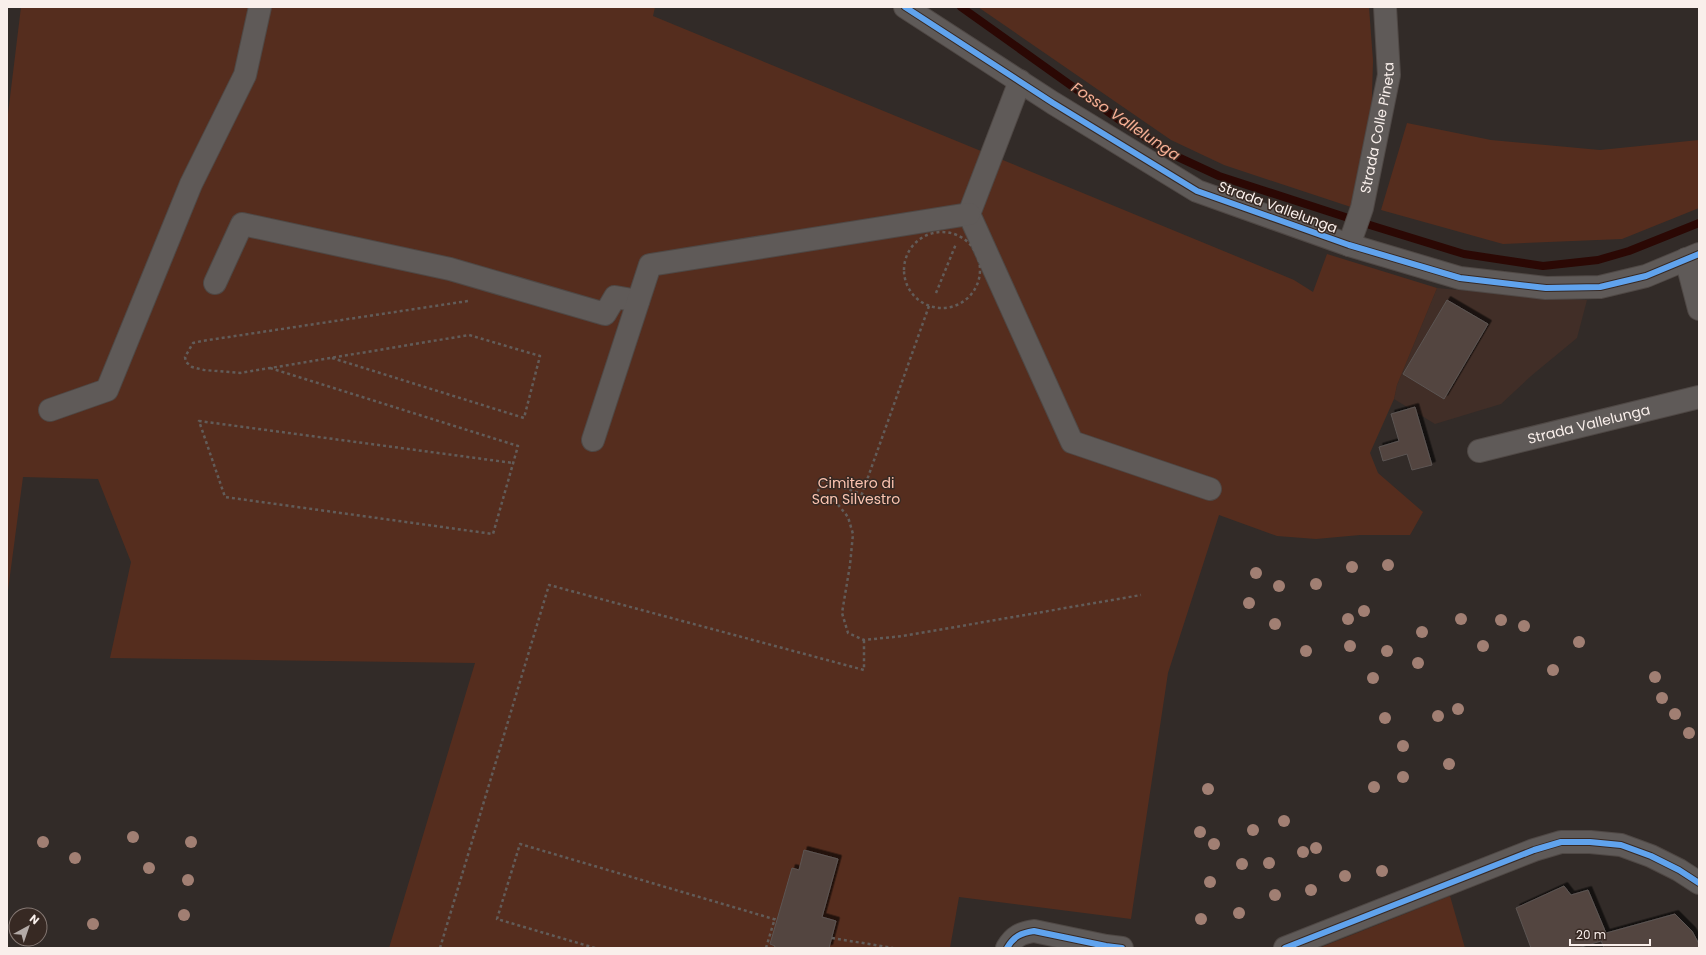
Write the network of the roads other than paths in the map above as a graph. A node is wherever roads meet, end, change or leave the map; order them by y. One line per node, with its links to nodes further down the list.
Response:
1 (260, 7): 12 (street)
2 (905, 7): 4 (street, Strada Vallelunga)
3 (1385, 7): 6 (street, Strada Colle Pineta)
4 (1020, 81): 5 (street); 6 (street, Strada Vallelunga)
5 (969, 214): 9 (street); 15 (street)
6 (1352, 238): 7 (street, Strada Vallelunga)
7 (1692, 257): 10 (street, Strada Vallelunga)
8 (215, 283): 9 (street)
9 (638, 301): 13 (street)
10 (1699, 309)
11 (1699, 397): 14 (street, Strada Vallelunga)
12 (50, 410)
13 (593, 440)
14 (1479, 451)
15 (1210, 489)
16 (1699, 883): 19 (street)
17 (1007, 948): 18 (street)
18 (1122, 948)
19 (1285, 948)

